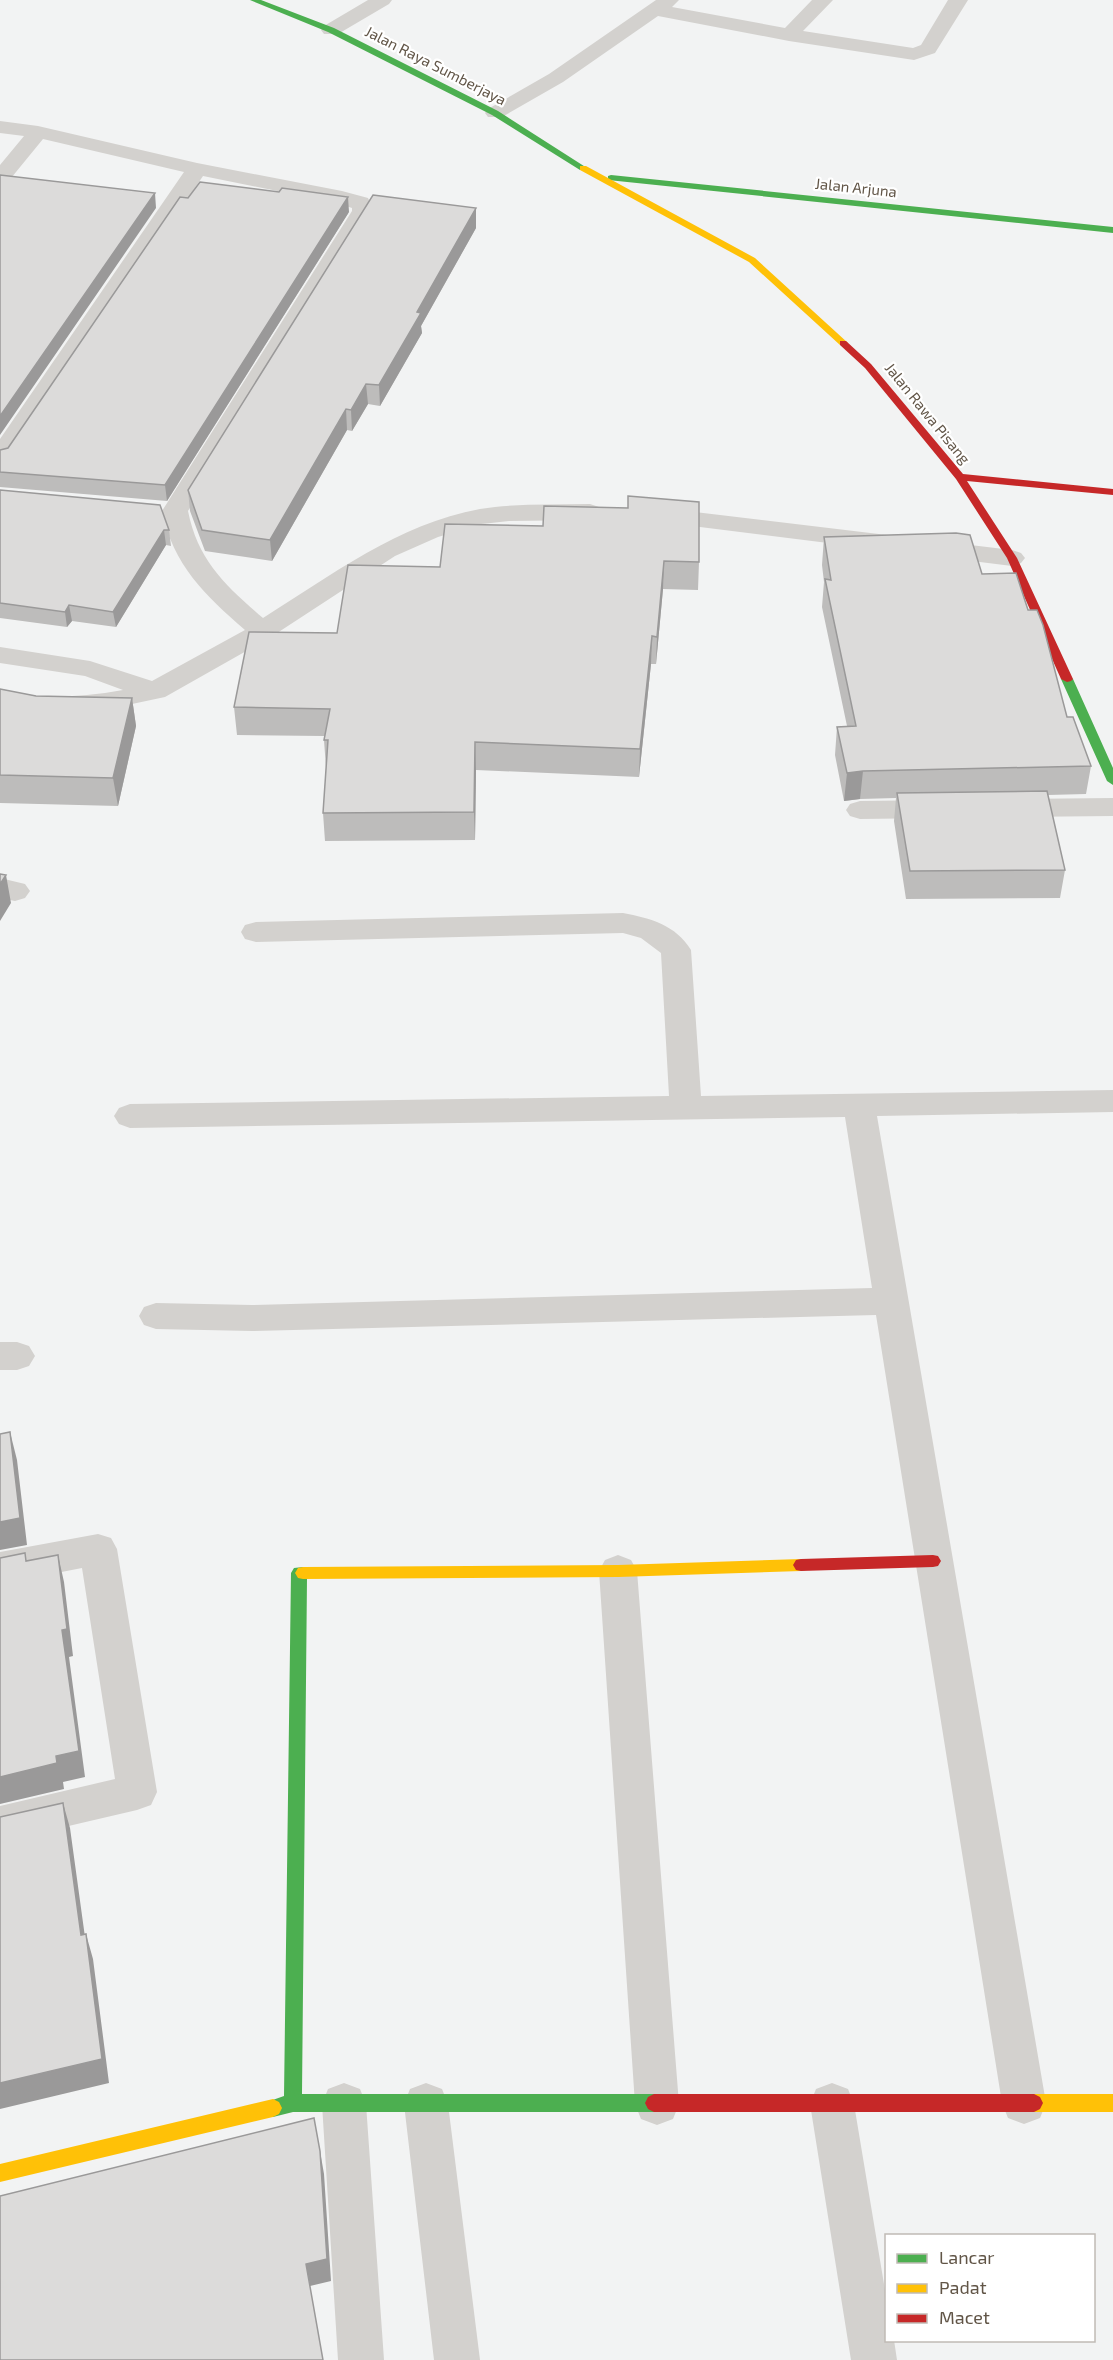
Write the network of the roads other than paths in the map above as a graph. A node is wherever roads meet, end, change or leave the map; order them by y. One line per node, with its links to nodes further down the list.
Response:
1 (254, 0): 6 (street, Jalan Raya Sumberjaya)
2 (382, 0): 6 (street)
3 (823, 0): 7 (street)
4 (958, 0): 7 (street)
5 (663, 5): 7 (street); 8 (street)
6 (332, 30): 8 (street, Jalan Raya Sumberjaya)
7 (789, 35)
8 (495, 113): 12 (street, Jalan Raya Sumberjaya)
9 (0, 127): 10 (street)
10 (38, 132): 11 (street); 13 (street)
11 (197, 169): 15 (street); 19 (street)
12 (595, 176): 14 (street, Jalan Arjuna); 16 (street, Jalan Rawa Pisang)
13 (0, 179)
14 (1113, 230)
15 (0, 457)
16 (960, 477): 17 (street); 18 (street, Jalan Rawa Pisang)
17 (1113, 492)
18 (1012, 558): 19 (street); 23 (street, Jalan Rawa Pisang)
19 (262, 631): 21 (street)
20 (0, 655): 21 (street)
21 (155, 692): 22 (street)
22 (0, 702)
23 (1113, 786): 24 (street)
24 (860, 810)
25 (256, 933): 28 (street)
26 (1113, 1101): 27 (street)
27 (859, 1105): 28 (street); 30 (street)
28 (686, 1108): 29 (street)
29 (130, 1116)
30 (893, 1301): 31 (street); 32 (street)
31 (156, 1316)
32 (933, 1561): 34 (street); 37 (street)
33 (0, 1568): 35 (street)
34 (618, 1571): 36 (street); 41 (street)
35 (0, 1824)
36 (293, 2103): 39 (street); 43 (street)
37 (1024, 2103): 38 (street); 42 (street)
38 (1113, 2103)
39 (344, 2104): 40 (street); 44 (street)
40 (426, 2104): 41 (street); 45 (street)
41 (657, 2104): 42 (street)
42 (832, 2104): 46 (street)
43 (0, 2173)
44 (361, 2360)
45 (457, 2360)
46 (874, 2360)

